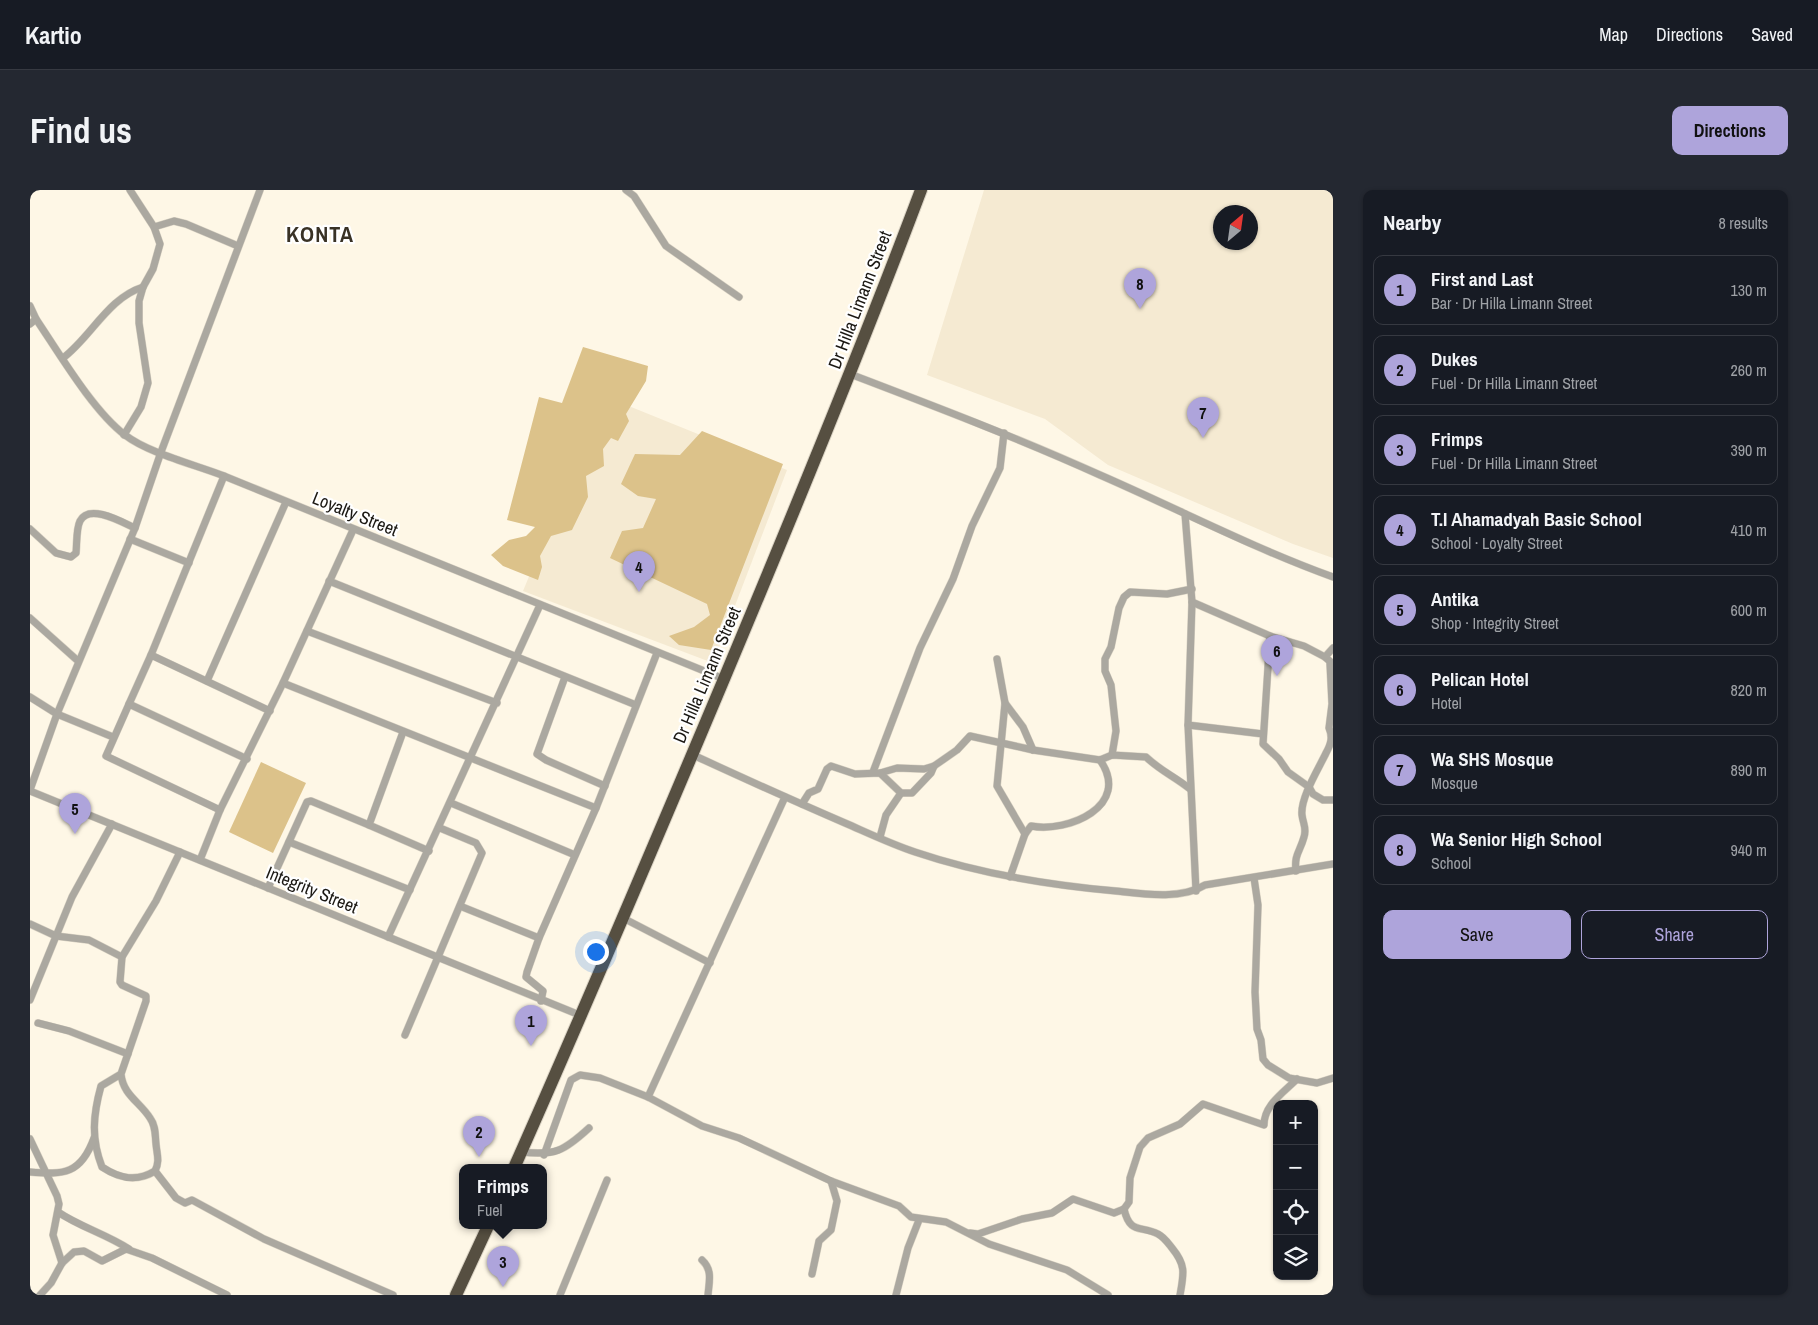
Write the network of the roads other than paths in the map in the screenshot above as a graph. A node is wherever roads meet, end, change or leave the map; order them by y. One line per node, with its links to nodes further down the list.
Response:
1 (130, 190): 6 (street)
2 (260, 190): 7 (street)
3 (626, 190): 5 (street)
4 (920, 190): 14 (highway, Dr Hilla Limann Street)
5 (632, 193): 9 (street)
6 (154, 227): 7 (street); 8 (street)
7 (238, 246): 17 (street)
8 (143, 287): 13 (street); 16 (street)
9 (739, 297)
10 (30, 306): 11 (street, Loyalty Street)
11 (36, 319): 12 (street); 13 (street, Loyalty Street)
12 (30, 324)
13 (63, 358): 16 (street, Loyalty Street)
14 (850, 374): 15 (street); 42 (highway, Dr Hilla Limann Street)
15 (1004, 434): 20 (street); 64 (street)
16 (124, 435): 17 (street, Loyalty Street)
17 (161, 452): 18 (street, Loyalty Street); 21 (street)
18 (224, 476): 19 (street, Loyalty Street); 25 (street)
19 (286, 502): 23 (street, Loyalty Street); 43 (street)
20 (1185, 514): 26 (street); 28 (street)
21 (135, 528): 22 (street); 24 (street)
22 (30, 529)
23 (353, 530): 27 (street); 30 (street, Loyalty Street)
24 (130, 539): 25 (street); 39 (street)
25 (189, 563): 36 (street)
26 (1333, 578)
27 (329, 581): 32 (street); 37 (street)
28 (1192, 589): 29 (street); 59 (street)
29 (1192, 602): 33 (street); 52 (street)
30 (540, 605): 35 (street, Loyalty Street); 37 (street)
31 (30, 618): 39 (street)
32 (307, 631): 44 (street); 46 (street)
33 (1270, 636): 40 (street); 54 (street)
34 (1333, 648): 40 (street)
35 (657, 654): 42 (street, Loyalty Street); 49 (street)
36 (151, 655): 43 (street); 48 (street)
37 (517, 658): 41 (street); 46 (street)
38 (997, 659): 47 (street)
39 (78, 661): 51 (street)
40 (1329, 662): 66 (street)
41 (565, 677): 49 (street); 65 (street)
42 (724, 680): 58 (highway, Dr Hilla Limann Street)
43 (207, 681): 50 (street)
44 (283, 683): 50 (street); 53 (street)
45 (30, 697): 51 (street)
46 (496, 703): 60 (street)
47 (1005, 703): 56 (street); 57 (street)
48 (129, 704): 55 (street); 61 (street)
49 (636, 705): 65 (street)
50 (270, 711): 61 (street)
51 (57, 714): 55 (street); 68 (street)
52 (1188, 725): 54 (street); 67 (street)
53 (403, 732): 60 (street); 77 (street)
54 (1264, 734): 66 (street)
55 (113, 737): 75 (street)
56 (1001, 743): 57 (street); 63 (street); 79 (street)
57 (1033, 750): 62 (street)
58 (692, 755): 70 (street); 94 (highway, Dr Hilla Limann Street)
59 (1112, 755): 62 (street); 67 (street)
60 (472, 758): 72 (street); 74 (street)
61 (247, 759): 75 (street)
62 (1100, 760): 79 (street)
63 (934, 766): 64 (street); 69 (street)
64 (876, 773): 69 (street); 73 (street)
65 (605, 786): 74 (street)
66 (1309, 787): 71 (street); 87 (street)
67 (1190, 789): 92 (street)
68 (30, 791): 76 (street, Integrity Street)
69 (902, 793): 80 (street)
70 (785, 797): 73 (street); 101 (street)
71 (1333, 800)
72 (450, 803): 78 (street); 84 (street)
73 (802, 804): 80 (street)
74 (596, 808): 84 (street)
75 (220, 810): 85 (street)
76 (112, 824): 83 (street, Integrity Street); 96 (street)
77 (369, 825): 81 (street); 82 (street)
78 (440, 828): 82 (street); 93 (street)
79 (1025, 834): 88 (street)
80 (880, 837): 88 (street)
81 (289, 842): 90 (street); 91 (street)
82 (429, 850): 91 (street)
83 (180, 852): 85 (street, Integrity Street); 99 (street)
84 (575, 855): 98 (street)
85 (200, 860): 90 (street, Integrity Street)
86 (1333, 864): 87 (street)
87 (1296, 870): 89 (street)
88 (1010, 877): 92 (street)
89 (1254, 878): 92 (street); 110 (street)
90 (268, 888): 97 (street, Integrity Street)
91 (410, 890): 97 (street)
92 (1196, 891)
93 (460, 906): 98 (street); 100 (street)
94 (623, 918): 101 (street); 104 (highway, Dr Hilla Limann Street)
95 (30, 924): 96 (street)
96 (56, 936): 99 (street); 102 (street)
97 (388, 937): 100 (street, Integrity Street)
98 (539, 938): 103 (street)
99 (122, 957): 107 (street)
100 (438, 957): 103 (street, Integrity Street); 106 (street)
101 (710, 963): 111 (street)
102 (30, 1000)
103 (541, 1001): 104 (street, Integrity Street)
104 (582, 1016): 115 (highway, Dr Hilla Limann Street)
105 (38, 1023): 107 (street)
106 (405, 1034)
107 (128, 1054): 108 (street)
108 (121, 1074): 113 (street); 118 (street)
109 (1333, 1078): 110 (street)
110 (1297, 1079): 123 (street)
111 (648, 1097): 116 (street); 122 (street)
112 (588, 1128): 116 (street)
113 (94, 1138): 118 (street); 120 (street)
114 (30, 1139): 120 (street)
115 (521, 1152): 116 (street); 117 (highway, Dr Hilla Limann Street)
116 (544, 1155)
117 (516, 1164)
118 (156, 1170): 134 (street)
119 (30, 1172): 120 (street)
120 (46, 1174): 124 (street)
121 (607, 1180): 136 (street)
122 (831, 1181): 125 (street); 131 (street)
123 (1124, 1209): 127 (street); 140 (street)
124 (58, 1212): 128 (street); 130 (street)
125 (919, 1220): 127 (street); 138 (street)
126 (487, 1229): 135 (highway)
127 (965, 1233): 139 (street)
128 (130, 1250): 130 (street); 133 (street)
129 (702, 1260): 137 (street)
130 (62, 1263): 132 (street)
131 (812, 1274)
132 (40, 1295)
133 (227, 1295)
134 (393, 1295)
135 (456, 1295)
136 (560, 1295)
137 (708, 1295)
138 (896, 1295)
139 (1108, 1295)
140 (1180, 1295)

